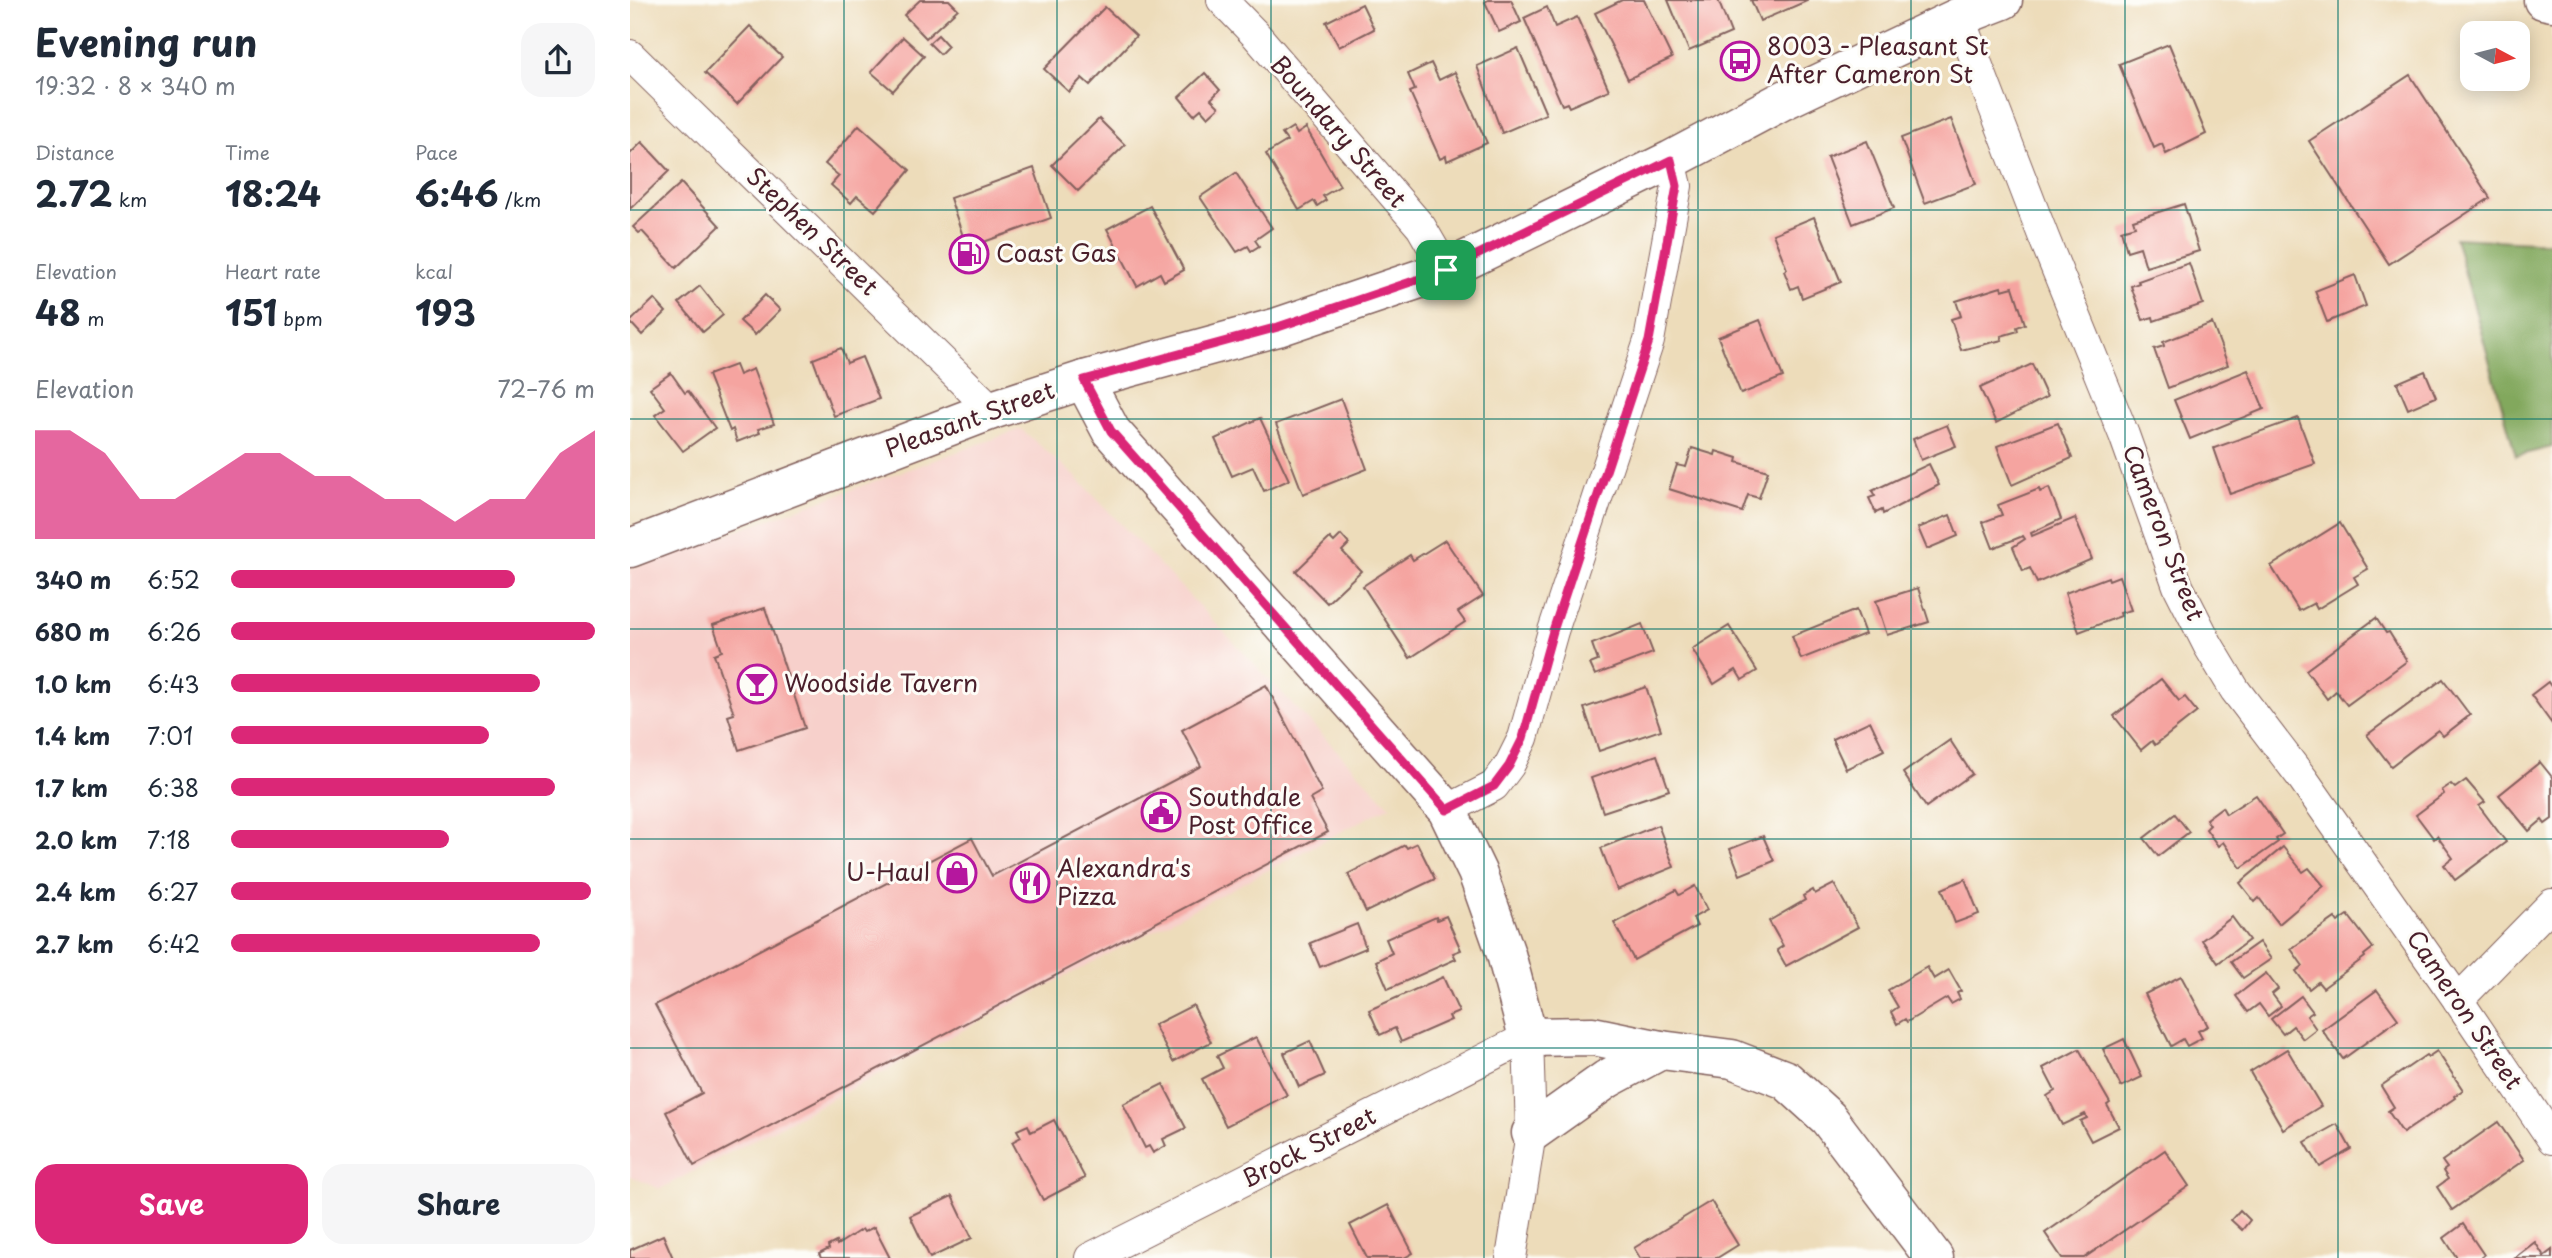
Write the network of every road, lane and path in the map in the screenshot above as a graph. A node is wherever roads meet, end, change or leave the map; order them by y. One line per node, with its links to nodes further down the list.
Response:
1 (1222, 0): 8 (street, Boundary Street)
2 (2003, 0): 5 (main road, Pleasant Street)
3 (2543, 0): 4 (main road)
4 (2552, 2)
5 (1959, 17): 7 (main road, Pleasant Street); 14 (street, Cameron Street)
6 (630, 55): 10 (street, Stephen Street)
7 (1671, 160): 8 (main road, Pleasant Street); 12 (street)
8 (1446, 270): 9 (main road, Pleasant Street)
9 (1084, 380): 10 (main road, Pleasant Street); 12 (main road)
10 (992, 410): 11 (main road, Pleasant Street)
11 (630, 548)
12 (1447, 810): 15 (main road)
13 (2552, 904): 14 (street)
14 (2458, 1000): 18 (street, Cameron Street)
15 (1528, 1037): 16 (main road); 17 (street); 19 (street, Brock Street)
16 (1661, 1051): 17 (main road); 21 (main road)
17 (1531, 1133): 20 (street)
18 (2552, 1139)
19 (1090, 1258)
20 (1511, 1258)
21 (1934, 1258)

